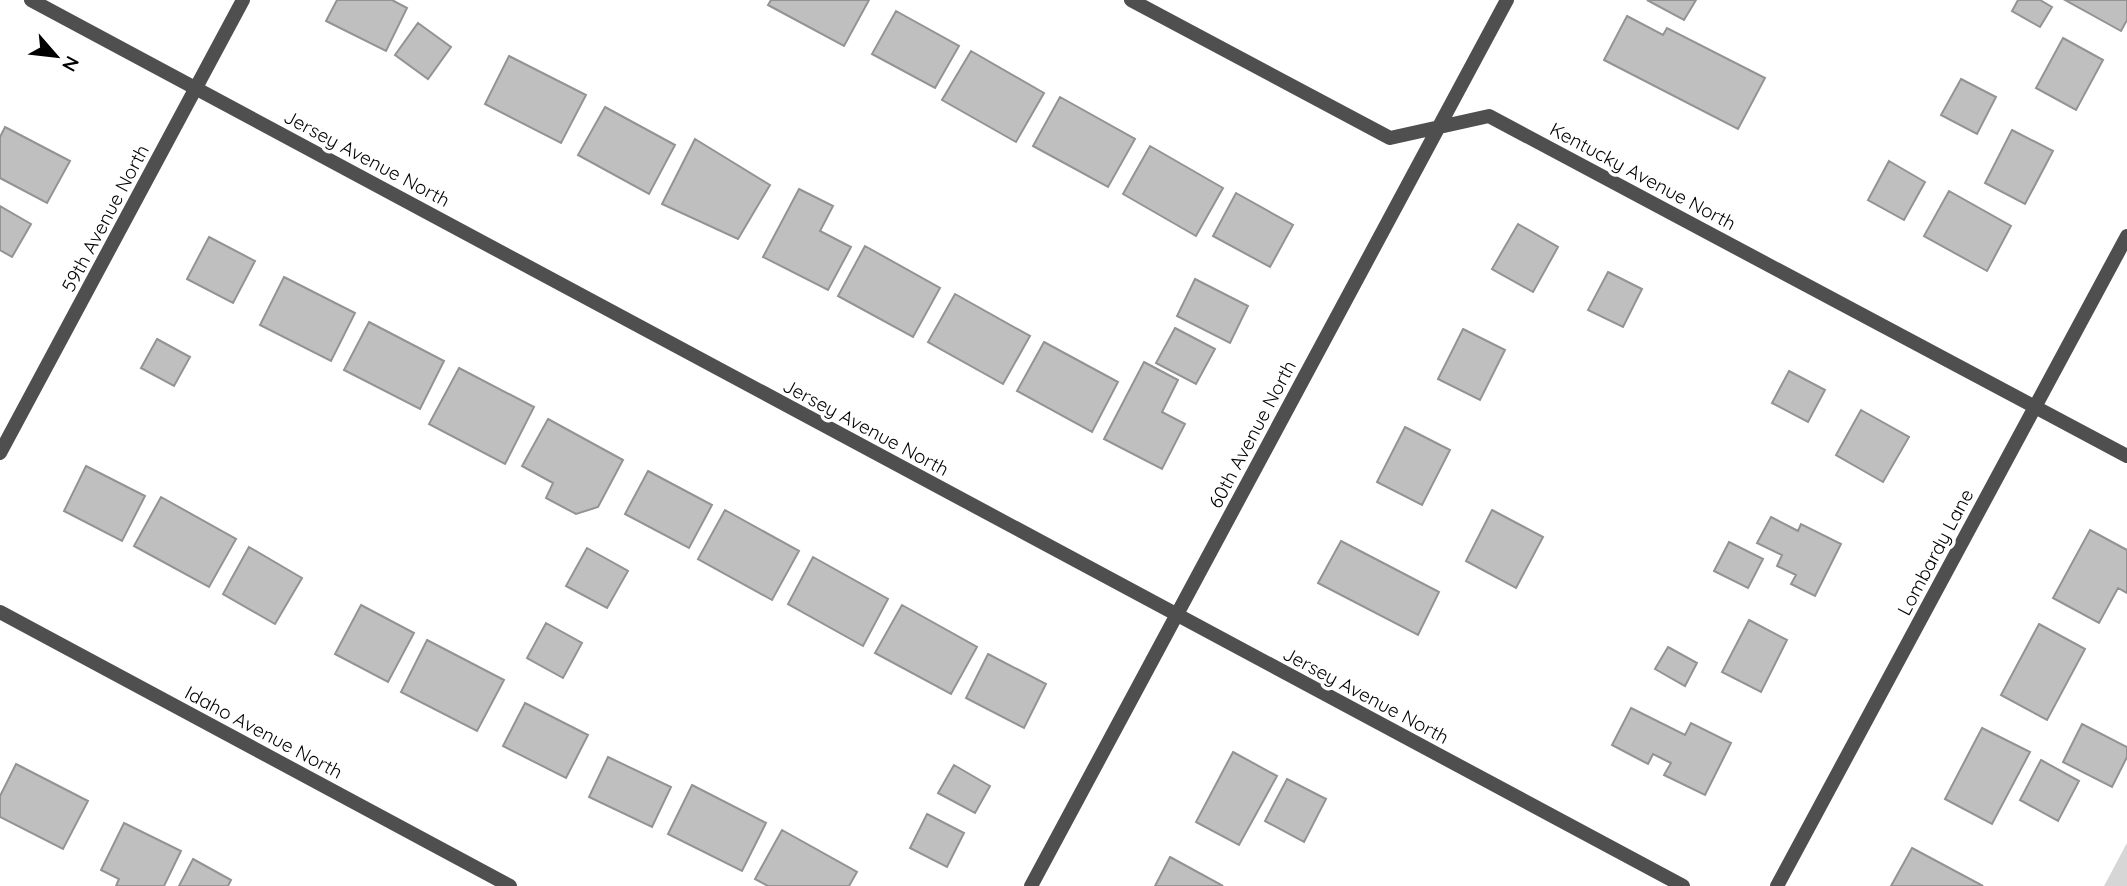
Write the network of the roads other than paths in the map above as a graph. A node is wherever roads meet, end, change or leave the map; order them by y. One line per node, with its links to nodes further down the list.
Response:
1 (32, 0): 5 (street, Jersey Avenue North)
2 (243, 0): 5 (street, 59th Avenue North)
3 (1131, 0): 6 (street, Kentucky Avenue North)
4 (1507, 0): 6 (street, 60th Avenue North)
5 (196, 88): 9 (street, 59th Avenue North); 12 (street, Jersey Avenue North)
6 (1440, 126): 8 (street, Kentucky Avenue North); 12 (street, 60th Avenue North)
7 (2127, 236): 8 (street, Lombardy Lane)
8 (2035, 407): 10 (street, Kentucky Avenue North); 16 (street, Lombardy Lane)
9 (0, 453)
10 (2127, 456)
11 (0, 612): 13 (street, Idaho Avenue North)
12 (1176, 616): 14 (street, 60th Avenue North); 15 (street, Jersey Avenue North)
13 (510, 886)
14 (1031, 886)
15 (1683, 886)
16 (1777, 886)

